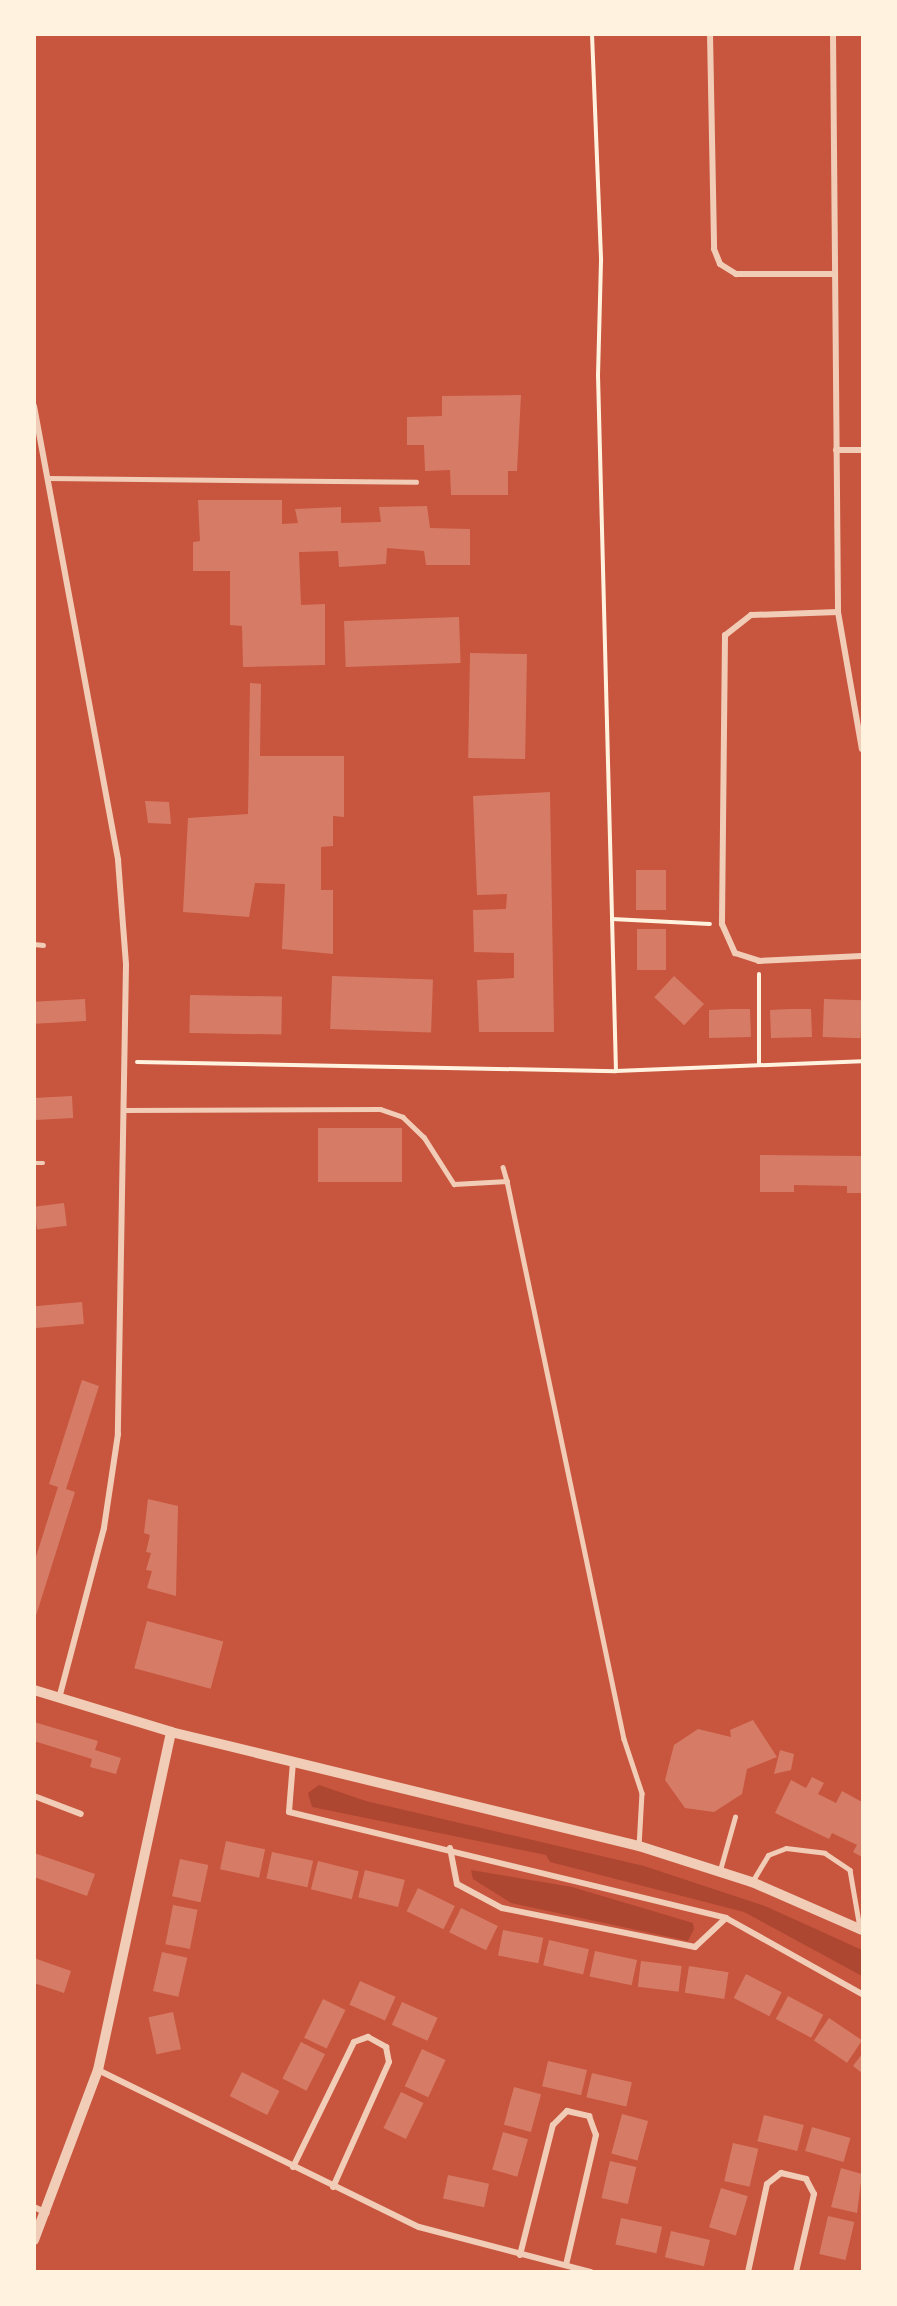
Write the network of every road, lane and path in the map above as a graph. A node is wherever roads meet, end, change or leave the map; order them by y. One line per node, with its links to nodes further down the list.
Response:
1 (592, 34): 12 (path)
2 (710, 34): 4 (street)
3 (833, 34): 4 (street)
4 (832, 274): 6 (street)
5 (34, 406): 8 (street)
6 (836, 450): 7 (street); 10 (street)
7 (862, 450)
8 (48, 478): 9 (lane); 18 (street)
9 (416, 482)
10 (838, 612): 11 (street); 13 (street)
11 (862, 749)
12 (612, 919): 13 (path); 21 (path)
13 (722, 924): 17 (street)
14 (34, 944): 15 (lane)
15 (43, 945)
16 (862, 956): 17 (street)
17 (759, 961): 20 (path)
18 (124, 1061): 21 (path); 22 (street)
19 (862, 1061): 20 (path)
20 (759, 1065): 21 (path)
21 (616, 1071)
22 (123, 1110): 26 (lane); 28 (street)
23 (43, 1162): 24 (lane)
24 (34, 1163)
25 (503, 1167): 26 (lane)
26 (507, 1181): 34 (lane)
27 (34, 1690): 28 (street)
28 (59, 1698): 29 (street)
29 (171, 1732): 30 (street); 41 (street)
30 (293, 1762): 34 (street); 35 (street)
31 (34, 1796): 32 (street)
32 (81, 1814)
33 (735, 1817): 36 (lane)
34 (639, 1846): 36 (street)
35 (450, 1848): 38 (street); 38 (street)
36 (720, 1870): 37 (street)
37 (752, 1882): 39 (street); 39 (lane)
38 (726, 1918): 40 (street)
39 (861, 1930)
40 (862, 1994)
41 (98, 2070): 42 (street); 45 (street)
42 (293, 2167): 43 (street); 43 (street)
43 (333, 2187): 47 (street)
44 (34, 2207): 45 (street)
45 (47, 2213): 46 (street)
46 (34, 2240)
47 (520, 2255): 48 (street); 48 (street)
48 (566, 2265): 49 (street)
49 (591, 2271)
50 (748, 2271): 51 (street)
51 (796, 2271)

